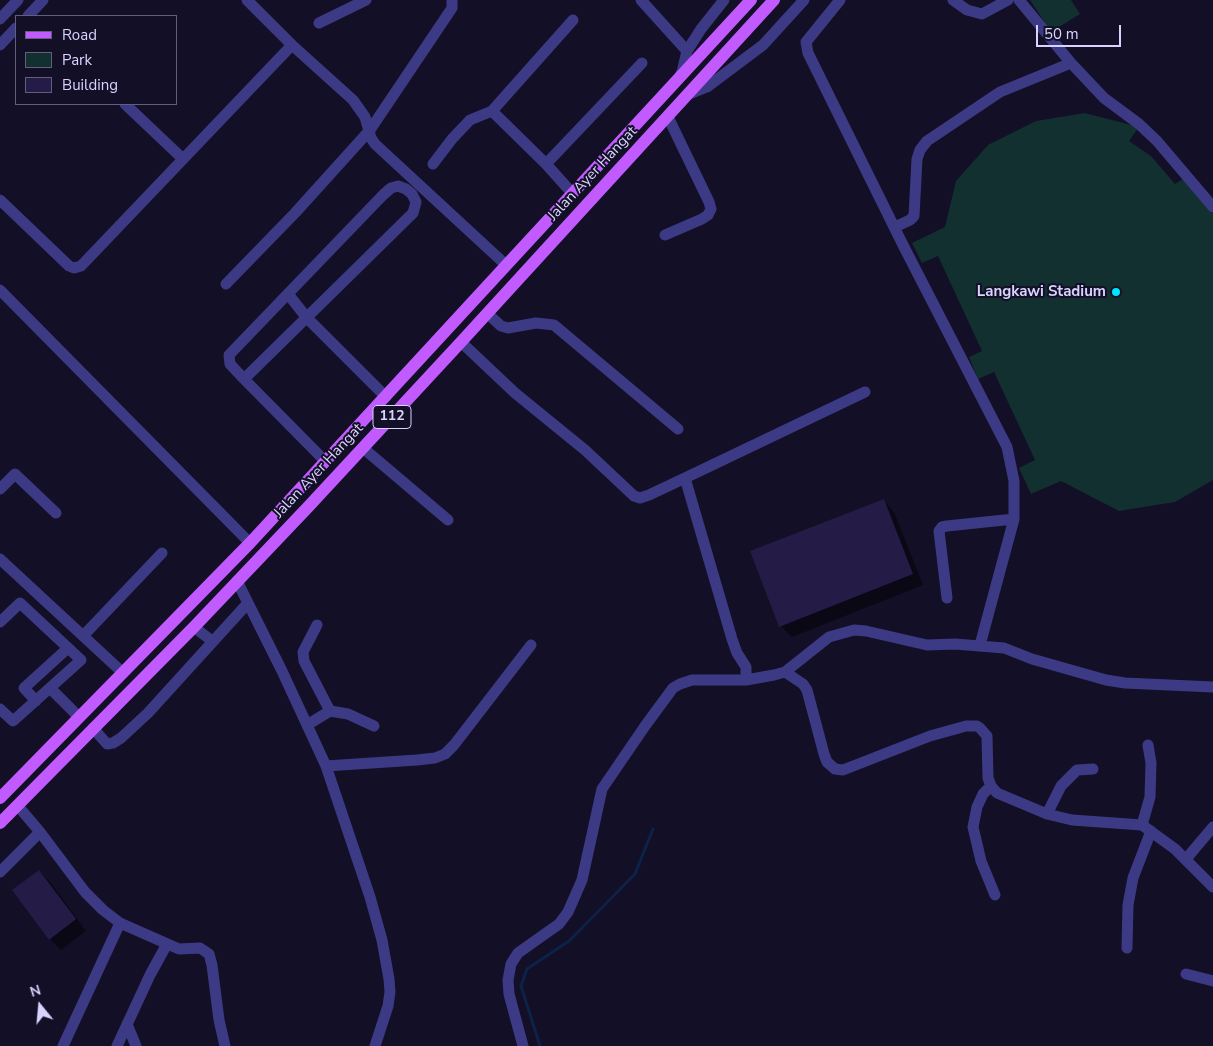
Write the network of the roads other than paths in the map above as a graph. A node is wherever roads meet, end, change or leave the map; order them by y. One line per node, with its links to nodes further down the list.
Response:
1 (43, 0): 16 (street)
2 (247, 0): 22 (street)
3 (366, 0): 19 (street)
4 (452, 0): 31 (street)
5 (641, 0): 23 (street)
6 (724, 0): 23 (street)
7 (751, 0): 26 (main road, Jalan Ayer Hangat / 112)
8 (774, 0): 27 (main road, Jalan Ayer Hangat / 112)
9 (804, 0): 27 (street)
10 (840, 0): 38 (street)
11 (953, 0): 12 (street)
12 (1008, 0)
13 (1019, 0): 24 (street)
14 (17, 1): 15 (street); 17 (street)
15 (28, 15)
16 (30, 15)
17 (0, 19)
18 (573, 20): 29 (street)
19 (319, 24)
20 (15, 29): 21 (street)
21 (0, 45)
22 (292, 45): 31 (street); 32 (street)
23 (687, 51): 26 (street)
24 (1071, 63): 37 (street); 38 (street)
25 (642, 64): 34 (street)
26 (673, 86): 35 (main road, Jalan Ayer Hangat / 112)
27 (687, 95): 30 (main road, Jalan Ayer Hangat / 112)
28 (126, 105): 32 (street)
29 (492, 111): 33 (street); 34 (street)
30 (668, 117): 39 (street); 44 (main road, Jalan Ayer Hangat / 112)
31 (370, 130): 40 (street); 41 (street)
32 (183, 159): 36 (street)
33 (433, 164)
34 (546, 164): 35 (street)
35 (572, 193): 40 (main road, Jalan Ayer Hangat / 112)
36 (0, 200)
37 (1213, 207)
38 (895, 228): 56 (street)
39 (665, 235)
40 (506, 265): 49 (main road, Jalan Ayer Hangat / 112)
41 (226, 284)
42 (0, 290): 58 (street)
43 (288, 294): 45 (street); 45 (street); 47 (street)
44 (486, 313): 46 (main road, Jalan Ayer Hangat / 112); 50 (street)
45 (307, 318): 47 (street); 49 (street)
46 (461, 342): 51 (main road, Jalan Ayer Hangat / 112); 53 (street)
47 (244, 379): 52 (street)
48 (866, 392): 53 (street)
49 (386, 397): 52 (main road, Jalan Ayer Hangat / 112)
50 (678, 429)
51 (363, 448): 57 (street); 61 (main road, Jalan Ayer Hangat / 112)
52 (325, 461): 58 (main road, Jalan Ayer Hangat / 112)
53 (685, 478): 74 (street)
54 (0, 489): 55 (street)
55 (56, 513)
56 (1014, 519): 62 (street); 70 (street)
57 (448, 520)
58 (250, 543): 72 (main road, Jalan Ayer Hangat / 112)
59 (162, 553): 67 (street)
60 (0, 559): 67 (street)
61 (237, 581): 63 (street); 66 (main road, Jalan Ayer Hangat / 112)
62 (948, 598)
63 (248, 603): 68 (street); 81 (street)
64 (0, 622): 71 (street)
65 (317, 625): 79 (street)
66 (194, 627): 68 (street); 83 (main road, Jalan Ayer Hangat / 112)
67 (83, 636): 72 (street)
68 (212, 642): 83 (street)
69 (531, 645): 85 (street)
70 (980, 645): 73 (street); 75 (street)
71 (68, 648): 76 (street); 77 (street)
72 (122, 672): 80 (main road, Jalan Ayer Hangat / 112)
73 (785, 672): 74 (street); 87 (street)
74 (746, 680): 110 (street)
75 (1213, 687)
76 (50, 688): 77 (street); 80 (street)
77 (36, 701): 78 (street)
78 (0, 709)
79 (330, 710): 81 (street); 82 (street)
80 (79, 716): 88 (main road, Jalan Ayer Hangat / 112)
81 (307, 725): 85 (street)
82 (374, 726)
83 (93, 728): 89 (main road, Jalan Ayer Hangat / 112)
84 (1148, 745): 93 (street)
85 (326, 766): 109 (street)
86 (1093, 769): 90 (street)
87 (991, 786): 90 (street); 98 (street)
88 (0, 798)
89 (18, 806): 91 (main road, Jalan Ayer Hangat / 112); 94 (street)
90 (1047, 814): 93 (street)
91 (0, 823)
92 (1213, 827): 95 (street)
93 (1146, 828): 95 (street); 101 (street)
94 (40, 832): 96 (street); 99 (street)
95 (1186, 859): 97 (street)
96 (0, 872)
97 (1213, 887)
98 (995, 895)
99 (120, 923): 100 (street); 105 (street)
100 (167, 944): 104 (street); 108 (street)
101 (1127, 948)
102 (1186, 974): 103 (street)
103 (1213, 981)
104 (128, 1024): 106 (street); 107 (street)
105 (63, 1046)
106 (117, 1046)
107 (136, 1046)
108 (225, 1046)
109 (375, 1046)
110 (523, 1046)

